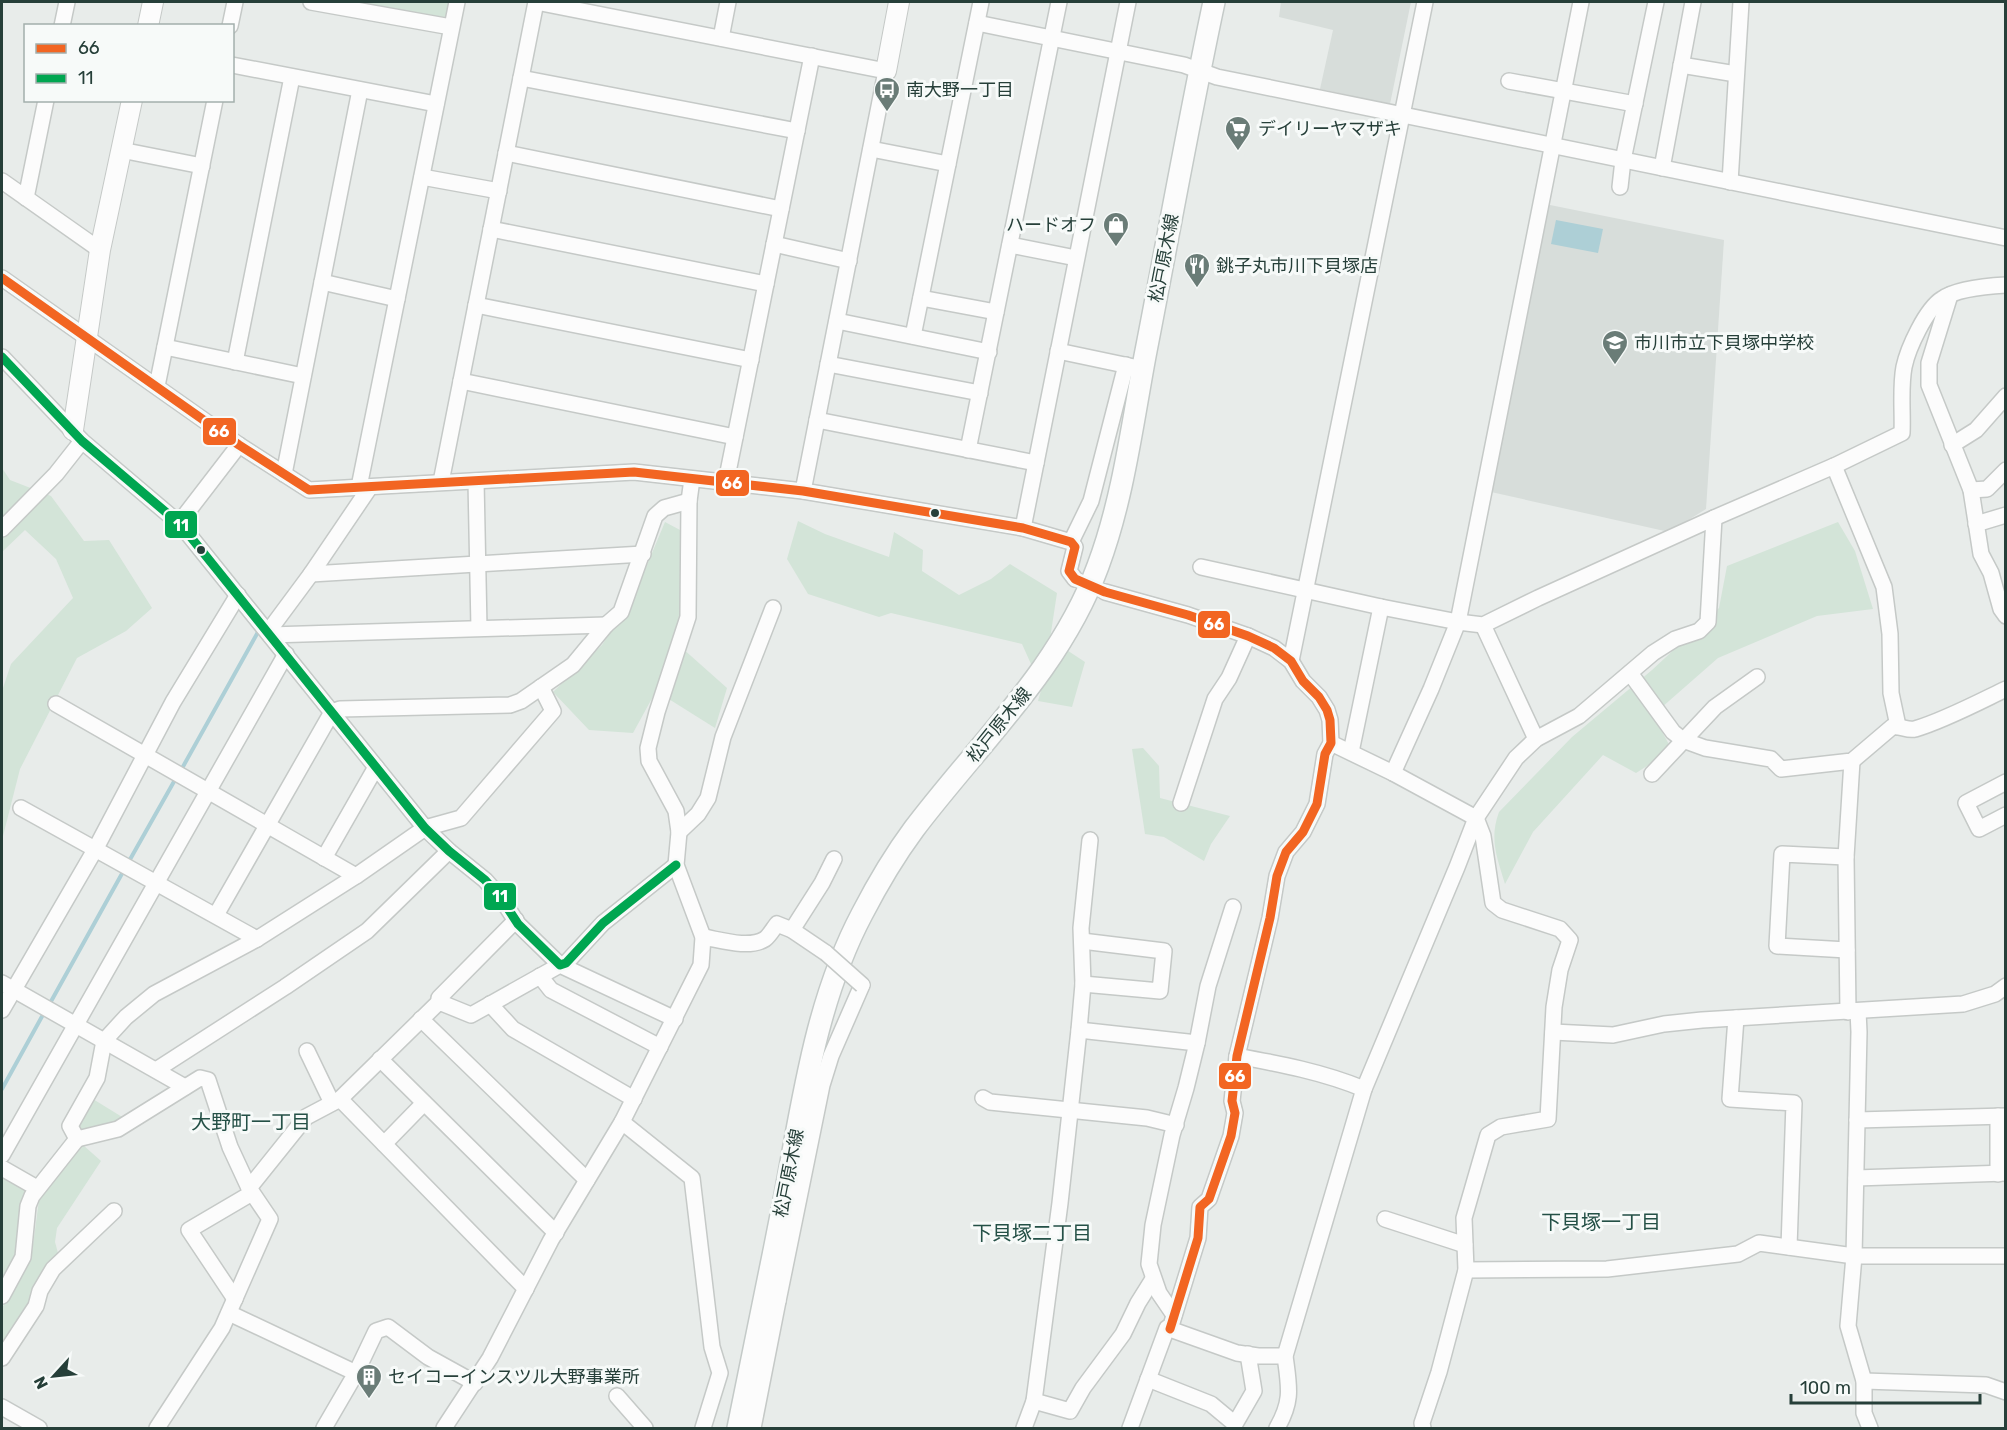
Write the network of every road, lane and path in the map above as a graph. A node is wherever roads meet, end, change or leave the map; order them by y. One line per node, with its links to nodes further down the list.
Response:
1 (67, 2): 19 (street)
2 (153, 2): 20 (street)
3 (235, 2): 21 (street)
4 (311, 2): 22 (street)
5 (457, 2): 22 (street)
6 (536, 2): 23 (street); 33 (street)
7 (728, 2): 23 (street)
8 (899, 2): 30 (street)
9 (981, 2): 18 (street)
10 (1059, 2): 24 (street)
11 (1128, 2): 25 (street)
12 (1214, 2): 29 (main road, 松戸原木線)
13 (1425, 2): 42 (street)
14 (1581, 2): 36 (street)
15 (1656, 2): 40 (street)
16 (1693, 2): 28 (street)
17 (1741, 2): 31 (street)
18 (977, 23): 24 (street); 49 (street)
19 (62, 24)
20 (148, 24)
21 (231, 24)
22 (451, 27): 41 (street)
23 (721, 38): 26 (street)
24 (1052, 38): 25 (street); 62 (street)
25 (1118, 51): 29 (street); 64 (street)
26 (812, 56): 30 (street); 43 (street)
27 (234, 65): 32 (street)
28 (1681, 65): 31 (street); 51 (street)
29 (1199, 70): 42 (street); 85 (main road, 松戸原木線)
30 (886, 71): 45 (street)
31 (1736, 74): 54 (street)
32 (292, 77): 35 (street); 83 (street)
33 (521, 78): 43 (street); 47 (street)
34 (1509, 81): 36 (street)
35 (360, 90): 41 (street); 67 (street)
36 (1563, 92): 40 (street); 44 (street)
37 (46, 102): 57 (street)
38 (132, 102): 46 (street)
39 (215, 102): 50 (street)
40 (1635, 104): 48 (street)
41 (436, 105): 52 (street)
42 (1401, 114): 44 (street); 121 (street)
43 (797, 131): 58 (street)
44 (1551, 146): 48 (street); 127 (street)
45 (871, 149): 49 (street); 65 (street)
46 (121, 150): 50 (street); 63 (street)
47 (506, 153): 56 (street); 58 (street)
48 (1623, 160): 51 (street); 55 (street)
49 (948, 164): 71 (street)
50 (202, 166): 78 (street)
51 (1662, 168): 54 (street)
52 (422, 177): 56 (street); 72 (street)
53 (2, 181): 57 (street)
54 (1730, 182): 60 (street)
55 (1620, 187)
56 (499, 191): 59 (street)
57 (26, 198): 63 (street)
58 (781, 209): 61 (street)
59 (491, 229): 68 (street); 73 (street)
60 (2006, 238)
61 (774, 244): 65 (street); 68 (street)
62 (1010, 245): 64 (street); 74 (street)
63 (100, 250): 77 (street)
64 (1076, 258): 79 (street)
65 (849, 261): 75 (street)
66 (2, 278): 77 (street)
67 (322, 282): 72 (street); 86 (street)
68 (766, 284): 82 (street)
69 (2006, 285): 70 (street)
70 (1950, 295): 95 (street); 98 (street)
71 (921, 298): 74 (street); 76 (street)
72 (397, 299): 105 (street)
73 (476, 305): 82 (street); 87 (street)
74 (996, 312): 80 (street)
75 (837, 321): 76 (street); 84 (street)
76 (913, 336): 80 (street)
77 (87, 339): 88 (street); 92 (street)
78 (165, 347): 83 (street); 88 (street)
79 (1058, 351): 85 (street); 97 (street)
80 (989, 352): 89 (street)
81 (2, 357): 92 (street)
82 (751, 360): 93 (street)
83 (235, 362): 86 (street)
84 (828, 364): 89 (street); 91 (street)
85 (1135, 367): 115 (street); 230 (main road, 松戸原木線)
86 (303, 376): 100 (street)
87 (461, 381): 93 (street); 103 (street)
88 (157, 386): 94 (street)
89 (980, 393): 96 (street)
90 (2006, 396): 95 (street)
91 (817, 420): 96 (street); 107 (street)
92 (77, 436): 111 (street); 114 (street)
93 (735, 437): 104 (street)
94 (238, 445): 100 (street); 111 (street)
95 (1952, 445): 106 (street)
96 (968, 450): 97 (street)
97 (1036, 463): 113 (street)
98 (1834, 466): 110 (street); 141 (street)
99 (2006, 470): 106 (street)
100 (284, 474): 105 (street)
101 (692, 479): 102 (street); 104 (street); 108 (street)
102 (476, 480): 103 (street); 117 (street)
103 (441, 482): 105 (street)
104 (726, 482): 107 (street)
105 (365, 487): 119 (street)
106 (1971, 490): 112 (street)
107 (803, 491): 113 (street)
108 (689, 501): 116 (street); 159 (street)
109 (2006, 515): 112 (street)
110 (1714, 518): 129 (street); 135 (street)
111 (179, 523): 123 (street)
112 (1976, 524): 126 (street)
113 (1023, 528): 115 (street)
114 (2, 529)
115 (1071, 542): 120 (street)
116 (643, 554): 117 (street); 128 (street)
117 (478, 564): 119 (street); 130 (street)
118 (1201, 567): 121 (street)
119 (311, 574): 131 (street)
120 (1075, 579)
121 (1306, 589): 124 (street); 134 (street)
122 (1105, 592): 132 (street)
123 (238, 595): 131 (street); 146 (street)
124 (1382, 607): 127 (street); 145 (street)
125 (773, 608): 159 (street)
126 (2006, 616)
127 (1458, 622): 129 (street); 149 (street)
128 (606, 625): 130 (street); 137 (street)
129 (1484, 625): 142 (street)
130 (479, 628): 131 (street)
131 (269, 634): 133 (street)
132 (1248, 636): 134 (street); 153 (street)
133 (286, 654): 140 (street); 152 (street)
134 (1291, 661): 144 (street)
135 (1630, 673): 142 (street); 143 (street)
136 (1757, 678): 143 (street)
137 (541, 687): 140 (street); 158 (street)
138 (2006, 689): 141 (street)
139 (56, 704): 146 (street)
140 (332, 712): 148 (street); 157 (street)
141 (1898, 726): 147 (street)
142 (1536, 740): 156 (street)
143 (1685, 740): 147 (street); 150 (street)
144 (1331, 743): 145 (street); 196 (street)
145 (1351, 753): 149 (street)
146 (145, 755): 152 (street); 161 (street)
147 (1852, 761): 163 (street)
148 (376, 767): 158 (street); 164 (street)
149 (1393, 773): 156 (street)
150 (1652, 774)
151 (2006, 782): 155 (street)
152 (208, 792): 157 (street); 168 (street)
153 (1181, 803)
154 (21, 808): 161 (street)
155 (2006, 815)
156 (1476, 818): 191 (street); 200 (street)
157 (267, 825): 164 (street); 170 (street)
158 (425, 828): 162 (street); 167 (street)
159 (679, 832): 166 (street)
160 (1090, 840): 175 (street)
161 (96, 848): 168 (street); 180 (street)
162 (449, 851): 171 (street); 198 (street)
163 (1846, 857): 176 (street); 176 (street)
164 (324, 858): 167 (street)
165 (834, 859): 172 (street)
166 (676, 865): 173 (street); 177 (street)
167 (356, 876): 174 (street)
168 (158, 882): 170 (street); 189 (street)
169 (1233, 907): 193 (street)
170 (216, 915): 174 (street)
171 (516, 920): 177 (street); 182 (street)
172 (792, 930): 173 (street); 230 (street, bridge)
173 (703, 937): 188 (street)
174 (257, 939): 192 (street)
175 (1082, 941): 179 (street); 179 (street)
176 (1847, 950): 185 (street)
177 (560, 965): 178 (street); 188 (street)
178 (540, 976): 183 (street); 194 (street)
179 (1083, 984): 190 (street)
180 (7, 986): 184 (street); 189 (street)
181 (2006, 986): 185 (street)
182 (439, 1002): 183 (street); 187 (street)
183 (490, 1004): 202 (street)
184 (2, 1010)
185 (1853, 1011): 186 (street); 207 (street)
186 (1736, 1018): 191 (street); 223 (street)
187 (421, 1019): 197 (street); 216 (street)
188 (675, 1019): 194 (street)
189 (76, 1024): 192 (street); 212 (street)
190 (1079, 1030): 193 (street); 205 (street)
191 (1553, 1032): 222 (street)
192 (104, 1041): 198 (street); 210 (street)
193 (1197, 1043): 209 (street)
194 (660, 1047): 202 (street)
195 (307, 1051): 203 (street)
196 (1237, 1056): 200 (street); 232 (street)
197 (380, 1059): 203 (street); 204 (street)
198 (156, 1070): 199 (street)
199 (184, 1087): 210 (street); 218 (street)
200 (1364, 1089): 234 (street)
201 (983, 1098): 205 (street)
202 (634, 1099): 208 (street)
203 (336, 1101): 211 (street); 218 (street)
204 (424, 1103): 211 (street); 221 (street)
205 (1071, 1109): 209 (street); 242 (street)
206 (2002, 1116): 207 (street); 214 (street)
207 (1857, 1120): 215 (street)
208 (622, 1122): 216 (street); 249 (street)
209 (1176, 1125): 227 (street)
210 (77, 1139): 217 (street)
211 (384, 1144): 228 (street)
212 (2, 1155)
213 (2, 1168): 217 (street)
214 (2002, 1174): 215 (street)
215 (1856, 1178): 224 (street)
216 (587, 1180): 221 (street)
217 (37, 1188): 229 (street)
218 (251, 1190): 231 (street); 231 (street)
219 (114, 1211): 235 (street)
220 (1385, 1219): 222 (street)
221 (556, 1233): 228 (street)
222 (1465, 1245): 226 (street)
223 (1789, 1247): 224 (street); 226 (street)
224 (1854, 1256): 225 (street); 238 (street)
225 (2006, 1256)
226 (1466, 1270): 255 (street)
227 (1153, 1279): 232 (street); 242 (street)
228 (526, 1289): 239 (street)
229 (2, 1296)
230 (771, 1299): 250 (main road, 松戸原木線); 251 (street)
231 (232, 1306): 236 (street); 245 (street)
232 (1172, 1322): 233 (street); 237 (street)
233 (1248, 1354): 234 (street); 237 (street)
234 (1285, 1356): 254 (street)
235 (2, 1358)
236 (356, 1373): 239 (street); 246 (street)
237 (1148, 1379): 253 (street)
238 (1864, 1381): 240 (street); 256 (street)
239 (475, 1383): 247 (street)
240 (2006, 1392)
241 (616, 1396): 248 (street)
242 (1035, 1401): 252 (street)
243 (2, 1406): 244 (street)
244 (39, 1428)
245 (157, 1428)
246 (324, 1428)
247 (444, 1428)
248 (645, 1428)
249 (703, 1428)
250 (738, 1428)
251 (753, 1428)
252 (1024, 1428)
253 (1130, 1428)
254 (1277, 1428)
255 (1423, 1428)
256 (1870, 1428)

